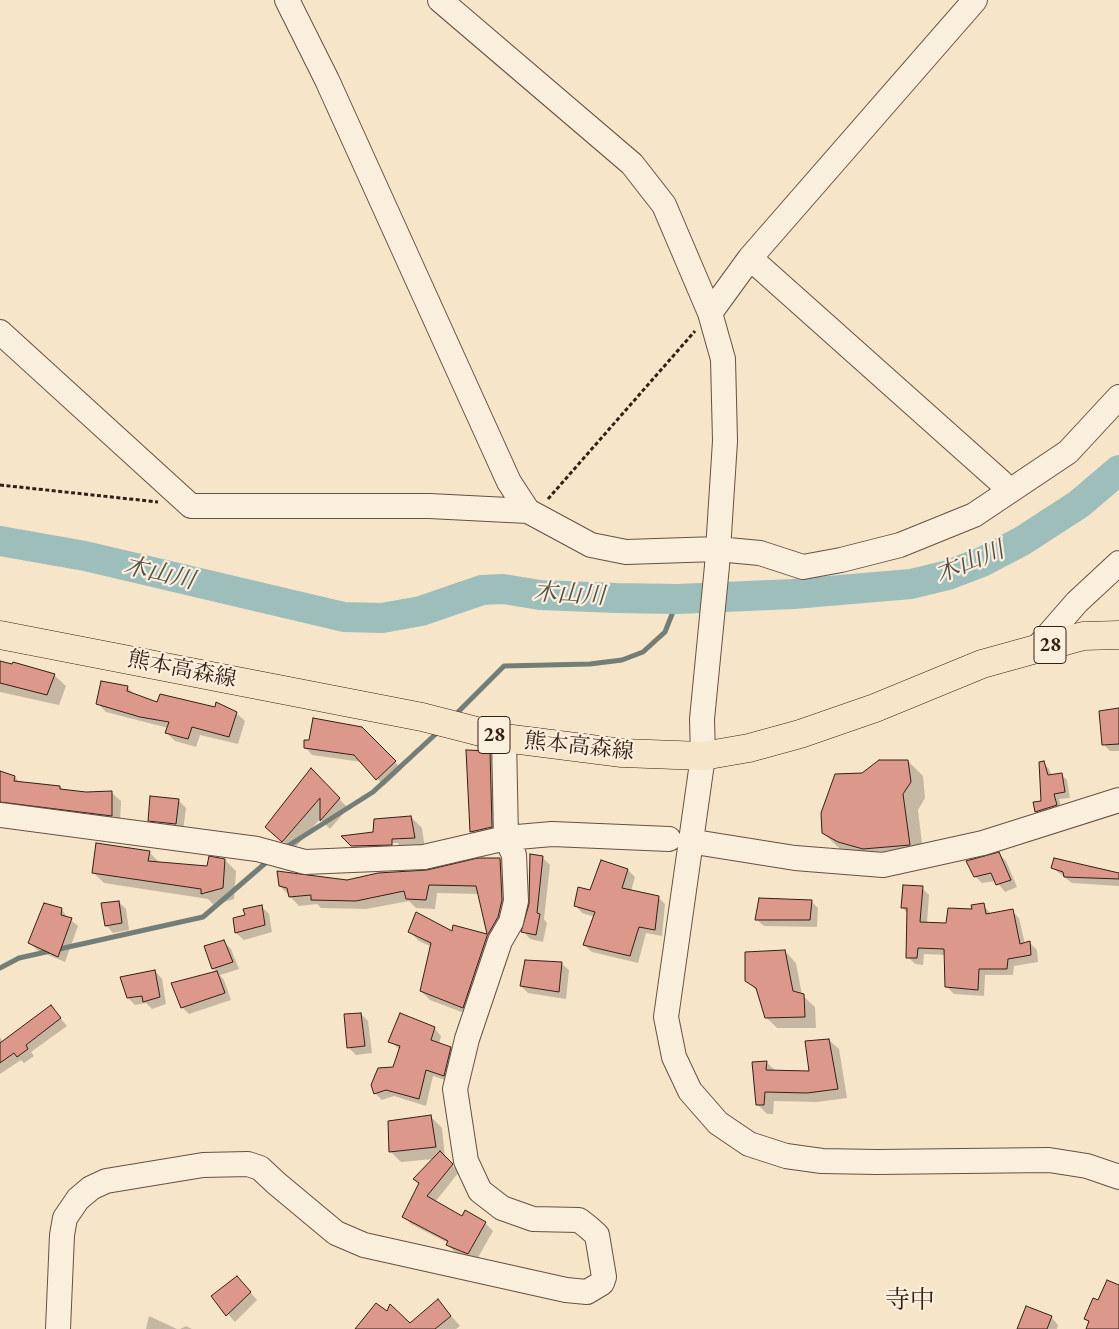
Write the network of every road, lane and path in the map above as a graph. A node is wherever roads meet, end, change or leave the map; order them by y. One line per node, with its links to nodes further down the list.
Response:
1 (287, 0): 11 (street)
2 (440, 0): 5 (street)
3 (975, 0): 4 (street)
4 (750, 258): 5 (street); 8 (street)
5 (710, 313): 11 (path); 12 (street)
6 (0, 332): 10 (street)
7 (1119, 397): 12 (street)
8 (1001, 482)
9 (0, 485): 10 (path)
10 (191, 506): 11 (street)
11 (531, 513): 12 (street)
12 (717, 558): 18 (street)
13 (1119, 563): 16 (street)
14 (0, 635): 17 (main road, 熊本高森線 / 28)
15 (1119, 635): 16 (main road, 熊本高森線 / 28)
16 (1036, 648): 18 (main road, 熊本高森線 / 28)
17 (504, 738): 18 (main road, 熊本高森線 / 28); 21 (street)
18 (703, 756): 24 (street)
19 (1119, 800): 23 (street)
20 (0, 815): 21 (street)
21 (506, 838): 22 (street); 25 (street)
22 (670, 839)
23 (701, 843)
24 (1119, 1177)
25 (58, 1329)

